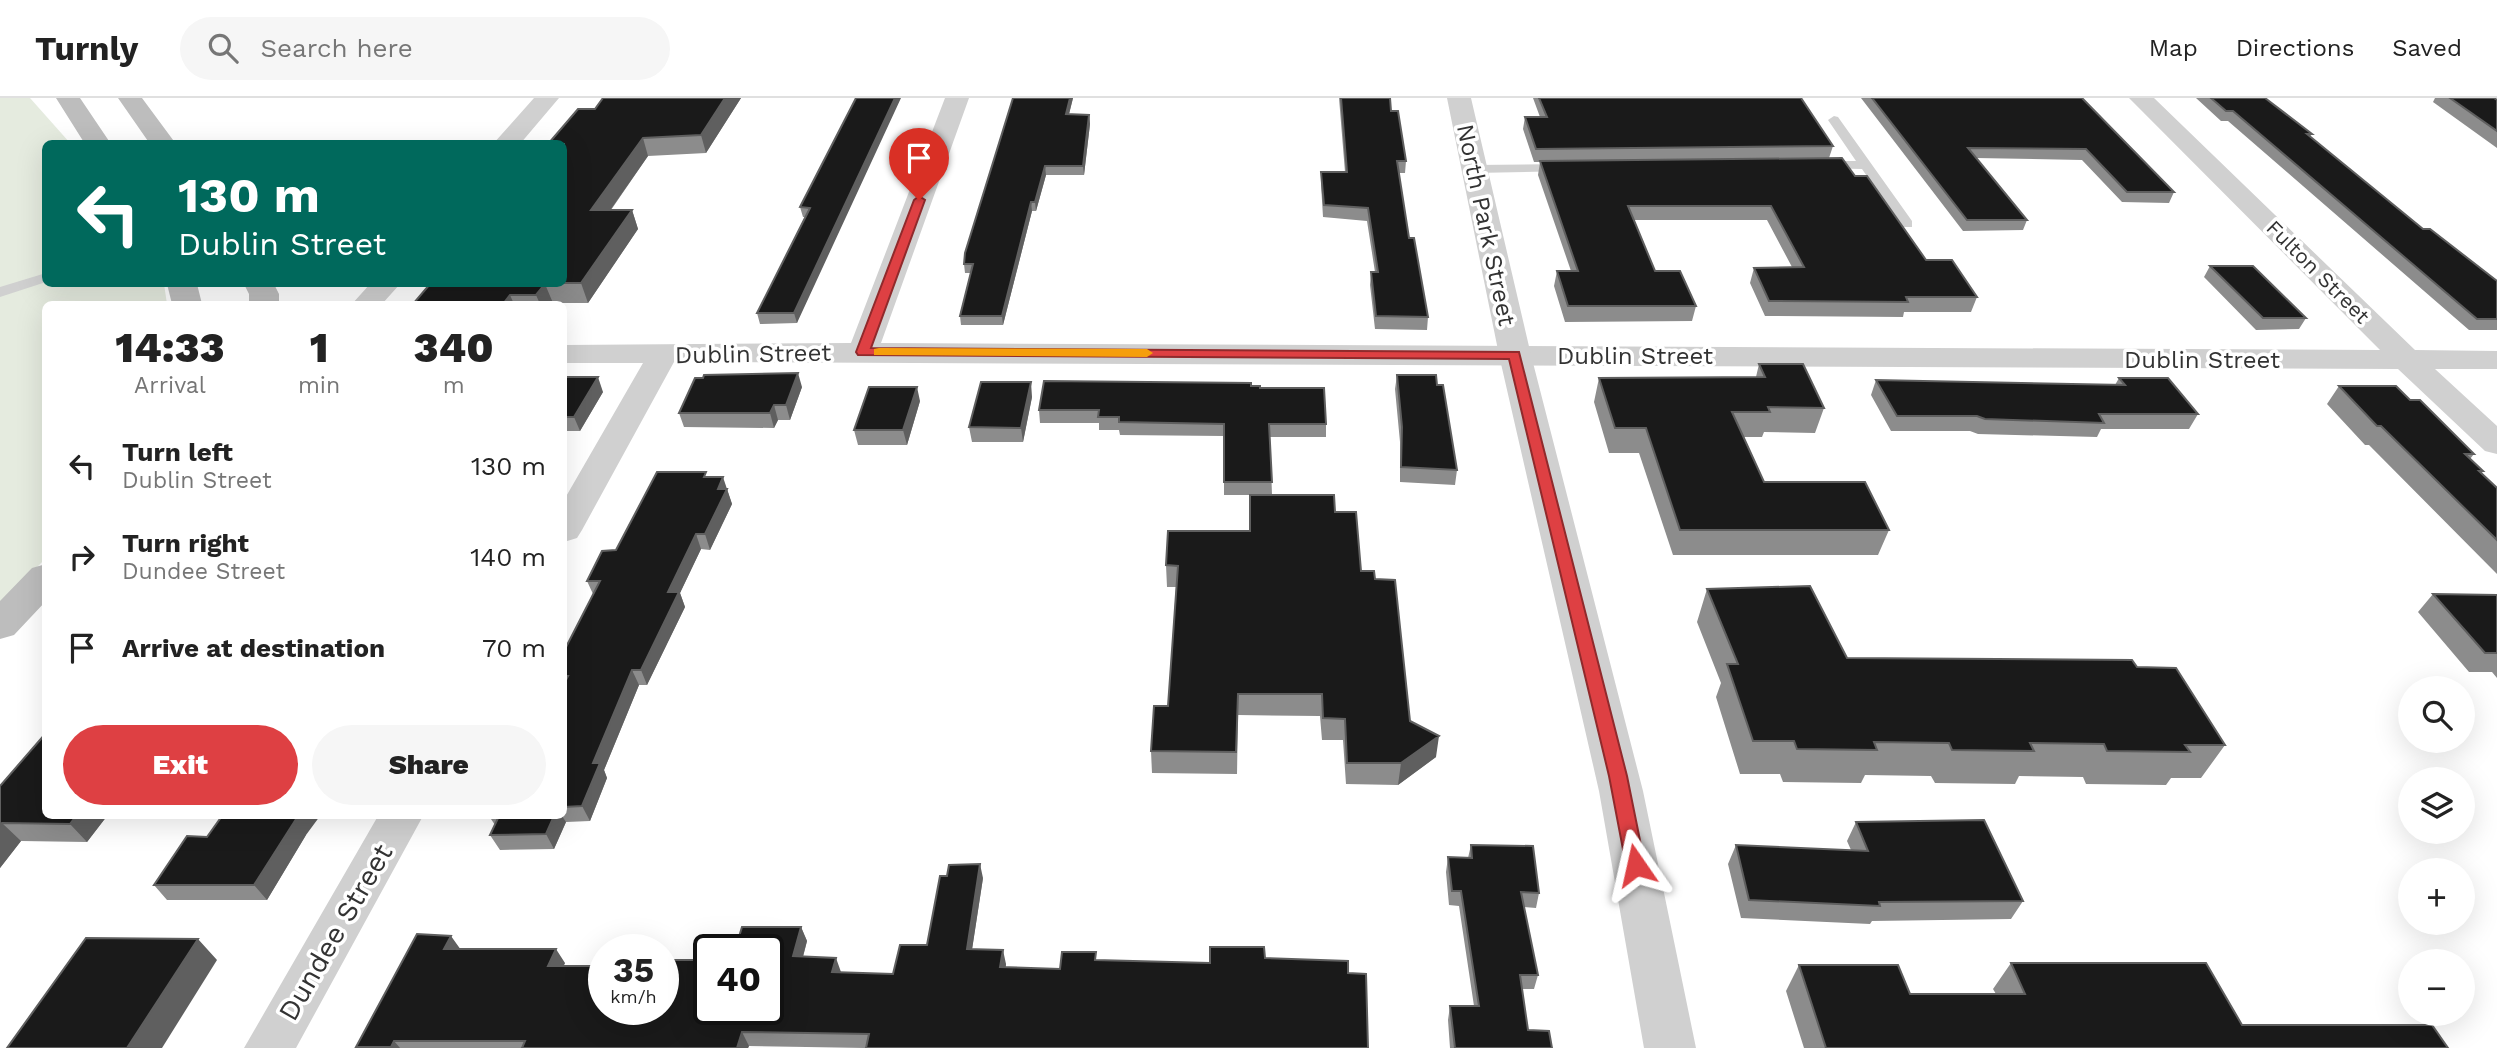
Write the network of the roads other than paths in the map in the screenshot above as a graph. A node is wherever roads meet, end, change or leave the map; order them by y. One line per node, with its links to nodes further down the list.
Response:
1 (68, 98): 8 (main road)
2 (130, 98): 9 (main road)
3 (547, 98): 10 (street)
4 (957, 98): 20 (street)
5 (1459, 98): 14 (street, North Park Street)
6 (2141, 98): 25 (street, Fulton Street)
7 (1834, 120): 12 (lane)
8 (95, 140)
9 (160, 140)
10 (510, 140)
11 (1809, 165): 12 (lane)
12 (1865, 165): 15 (lane)
13 (1572, 168): 14 (lane)
14 (1474, 169): 23 (street, North Park Street)
15 (1907, 224)
16 (42, 278): 18 (lane)
17 (383, 287): 19 (street)
18 (0, 292)
19 (369, 301)
20 (863, 352): 22 (street, Dublin Street); 23 (street, Dublin Street)
21 (567, 354): 22 (street, Dublin Street)
22 (663, 355): 27 (street)
23 (1515, 355): 25 (street, Dublin Street); 32 (street, North Park Street)
24 (2497, 360): 25 (street, Dublin Street)
25 (2408, 361): 26 (street, Fulton Street)
26 (2497, 444)
27 (567, 525)
28 (42, 581): 29 (main road)
29 (0, 625)
30 (399, 819): 31 (street, Dundee Street)
31 (269, 1048)
32 (1670, 1048)

